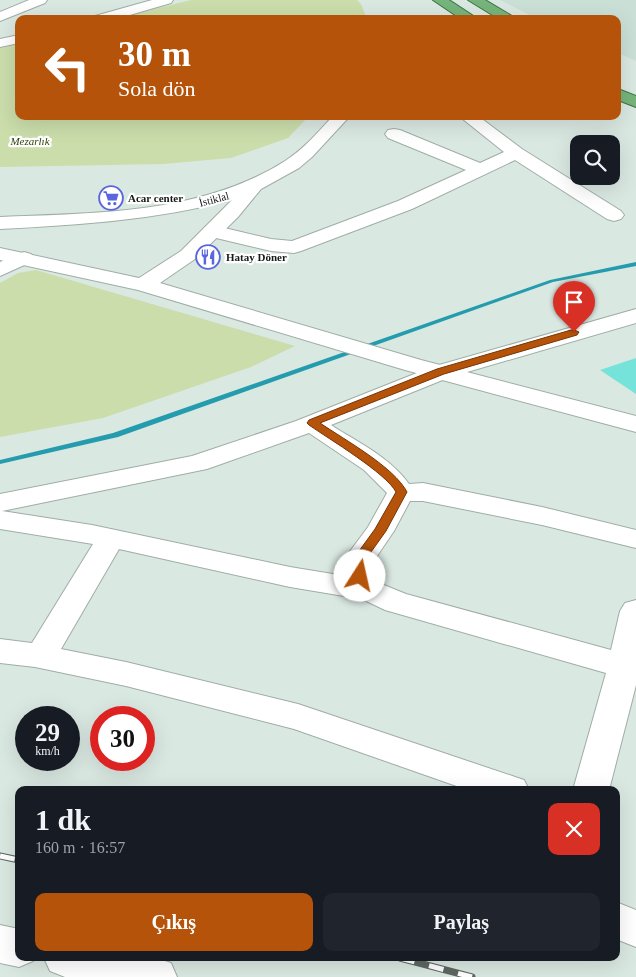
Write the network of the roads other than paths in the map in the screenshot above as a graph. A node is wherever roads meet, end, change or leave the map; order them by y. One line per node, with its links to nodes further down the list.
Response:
1 (40, 0): 9 (street)
2 (166, 0): 5 (street)
3 (440, 0): 7 (highway)
4 (475, 0): 8 (highway)
5 (147, 2): 6 (street)
6 (116, 15)
7 (464, 15)
8 (503, 15)
9 (0, 17)
10 (15, 40): 11 (street)
11 (0, 44)
12 (621, 95): 13 (highway)
13 (636, 102)
14 (320, 120): 21 (street)
15 (338, 120): 20 (street, İstiklal)
16 (472, 120): 18 (street)
17 (394, 134): 19 (street)
18 (516, 153): 19 (street); 22 (street)
19 (482, 170): 24 (street)
20 (254, 186): 23 (street, İstiklal); 24 (street)
21 (0, 209)
22 (614, 216)
23 (0, 222)
24 (212, 231): 29 (street)
25 (0, 249): 27 (street)
26 (0, 254): 27 (street)
27 (24, 258): 28 (street); 29 (street)
28 (0, 270)
29 (143, 285): 31 (street)
30 (636, 316): 31 (street)
31 (441, 372): 32 (street); 33 (street)
32 (312, 423): 34 (street); 35 (street)
33 (636, 424)
34 (402, 492): 38 (street); 39 (street)
35 (0, 503)
36 (0, 520): 37 (street)
37 (111, 538): 39 (street); 42 (street)
38 (636, 539)
39 (368, 590): 43 (street)
40 (636, 611): 43 (street)
41 (0, 651): 42 (street)
42 (40, 656): 44 (street)
43 (624, 666): 45 (street)
44 (499, 786)
45 (591, 786)
46 (620, 922): 47 (street)
47 (636, 929)
48 (0, 944): 49 (street)
49 (15, 947)
50 (79, 961): 51 (street)
51 (156, 977)

